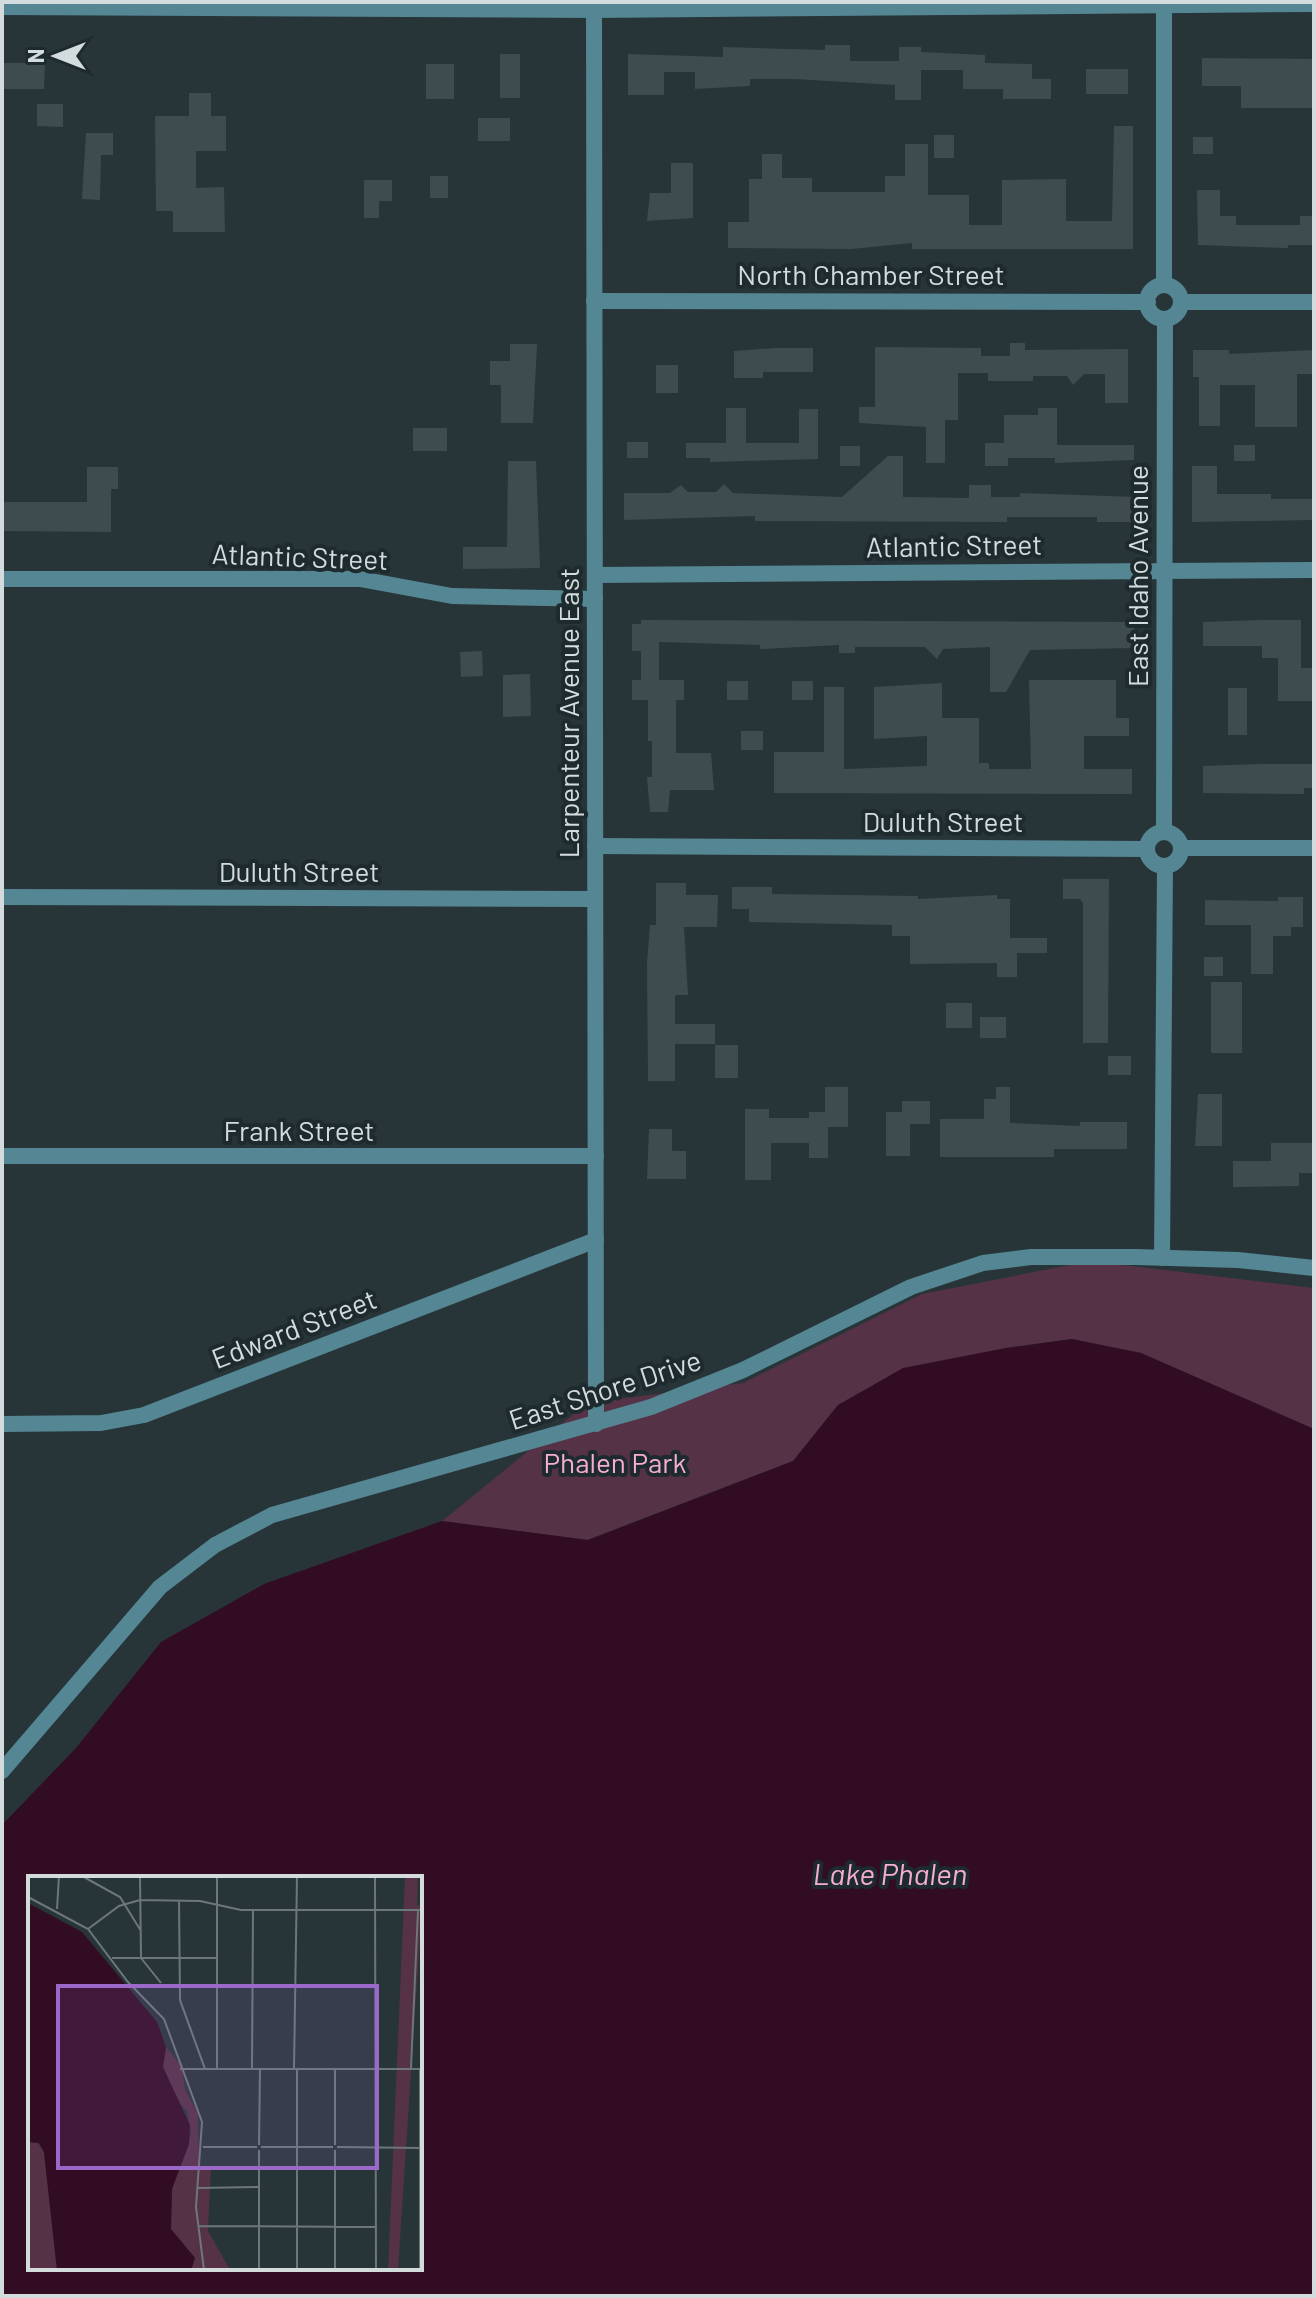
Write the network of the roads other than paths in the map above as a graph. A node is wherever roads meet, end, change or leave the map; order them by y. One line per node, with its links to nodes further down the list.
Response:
1 (1164, 3): 2 (street); 3 (street); 5 (street)
2 (1314, 4)
3 (594, 6): 4 (street); 6 (street, Larpenteur Avenue East)
4 (2, 7)
5 (1164, 285): 7 (street); 8 (street)
6 (594, 301): 7 (street, North Chamber Street); 13 (street, Larpenteur Avenue East)
7 (1148, 302): 10 (street)
8 (1181, 302): 9 (street); 10 (street)
9 (1314, 302)
10 (1165, 319): 11 (street, East Idaho Avenue)
11 (1164, 570): 12 (street, Atlantic Street); 13 (street, Atlantic Street); 16 (street, East Idaho Avenue)
12 (1314, 570)
13 (595, 575): 15 (street, Larpenteur Avenue East)
14 (2, 579): 15 (street, Atlantic Street)
15 (595, 599): 17 (street, Larpenteur Avenue East)
16 (1164, 832): 18 (street); 20 (street)
17 (595, 846): 20 (street, Duluth Street); 23 (street, Larpenteur Avenue East)
18 (1181, 848): 19 (street); 21 (street)
19 (1314, 848)
20 (1147, 849): 21 (street)
21 (1165, 866): 27 (street)
22 (2, 897): 23 (street, Duluth Street)
23 (595, 899): 25 (street, Larpenteur Avenue East)
24 (2, 1156): 25 (street, Frank Street)
25 (596, 1156): 26 (street, Larpenteur Avenue East)
26 (596, 1240): 29 (street, Edward Street); 30 (street, Larpenteur Avenue East)
27 (1162, 1258): 28 (street, East Shore Drive); 30 (street, East Shore Drive)
28 (1314, 1268)
29 (2, 1424)
30 (596, 1424): 31 (street, East Shore Drive)
31 (2, 1771)

